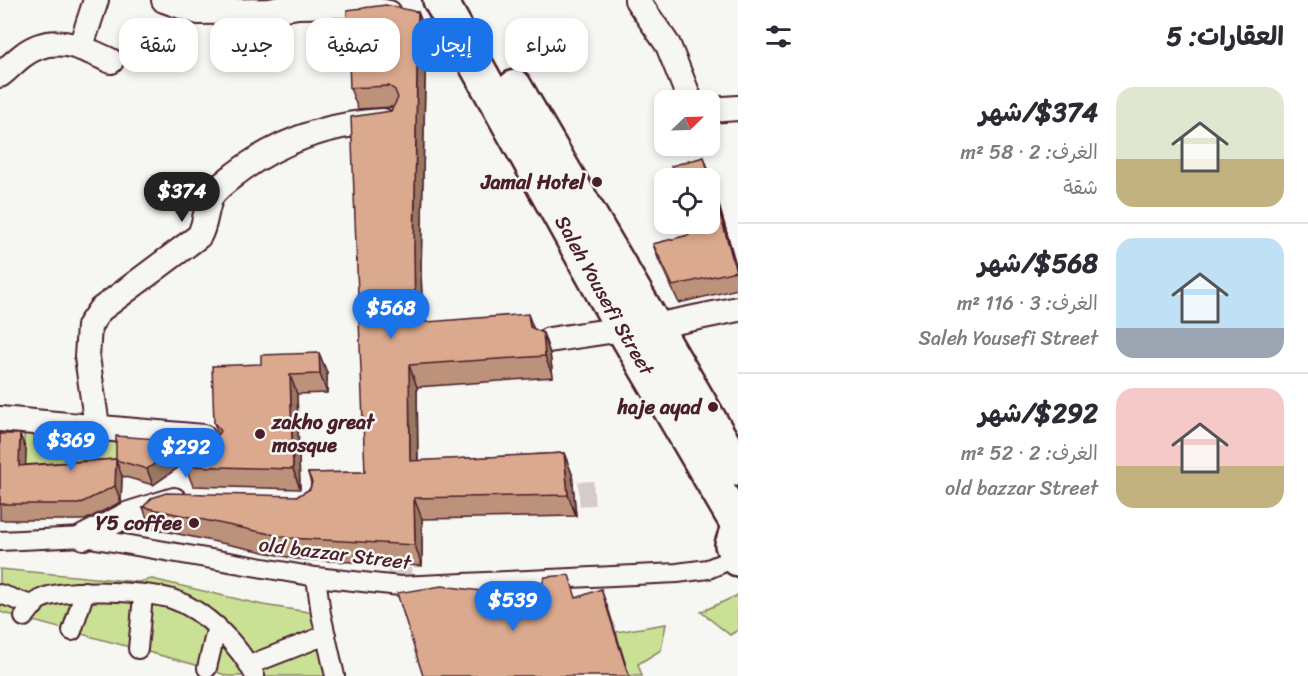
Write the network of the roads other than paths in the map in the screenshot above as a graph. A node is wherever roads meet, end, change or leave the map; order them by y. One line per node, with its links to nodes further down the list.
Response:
1 (96, 0): 7 (street)
2 (164, 0): 6 (street)
3 (440, 0): 16 (main road, Saleh Yousefi Street)
4 (464, 0): 15 (main road, Saleh Yousefi Street)
5 (637, 0): 10 (street)
6 (390, 13)
7 (81, 46): 8 (street); 9 (street)
8 (111, 61)
9 (0, 75)
10 (686, 90)
11 (738, 108): 12 (street)
12 (720, 109)
13 (391, 120): 19 (street)
14 (738, 309): 15 (street)
15 (655, 326): 21 (main road, Saleh Yousefi Street)
16 (623, 329): 17 (street); 25 (main road, Saleh Yousefi Street)
17 (549, 340)
18 (0, 419): 19 (street)
19 (98, 426): 20 (street)
20 (203, 437)
21 (738, 469)
22 (194, 500): 23 (street)
23 (84, 537): 24 (street, old bazzar Street); 26 (street, old bazzar Street)
24 (0, 541)
25 (738, 542): 26 (street, old bazzar Street)
26 (316, 577): 32 (street)
27 (85, 591): 28 (street); 29 (street); 31 (street)
28 (0, 594)
29 (143, 596): 30 (street); 33 (street)
30 (217, 626): 34 (street); 35 (street)
31 (72, 631)
32 (326, 634): 35 (street); 36 (street)
33 (138, 649)
34 (207, 668)
35 (252, 670)
36 (335, 676)

